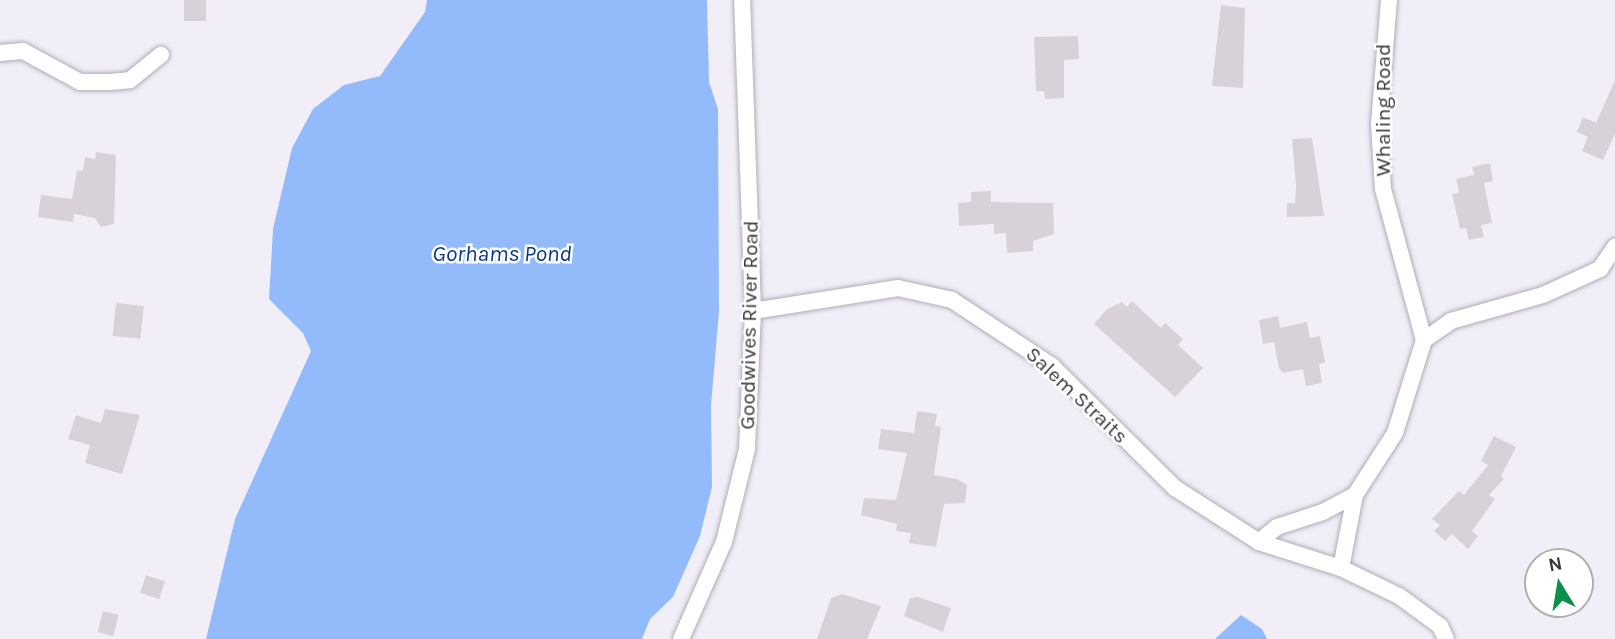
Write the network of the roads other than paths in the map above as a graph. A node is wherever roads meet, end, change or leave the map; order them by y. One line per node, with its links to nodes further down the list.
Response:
1 (742, 0): 6 (street, Goodwives River Road)
2 (1389, 0): 7 (street, Whaling Road)
3 (0, 53): 4 (street)
4 (161, 55)
5 (1615, 247): 7 (street)
6 (752, 311): 9 (street, Salem Straits); 11 (street, Goodwives River Road)
7 (1424, 341): 8 (street)
8 (1355, 495): 9 (street); 10 (street)
9 (1259, 542): 10 (street, Salem Straits)
10 (1341, 568): 12 (street, Salem Straits)
11 (681, 639)
12 (1446, 639)

